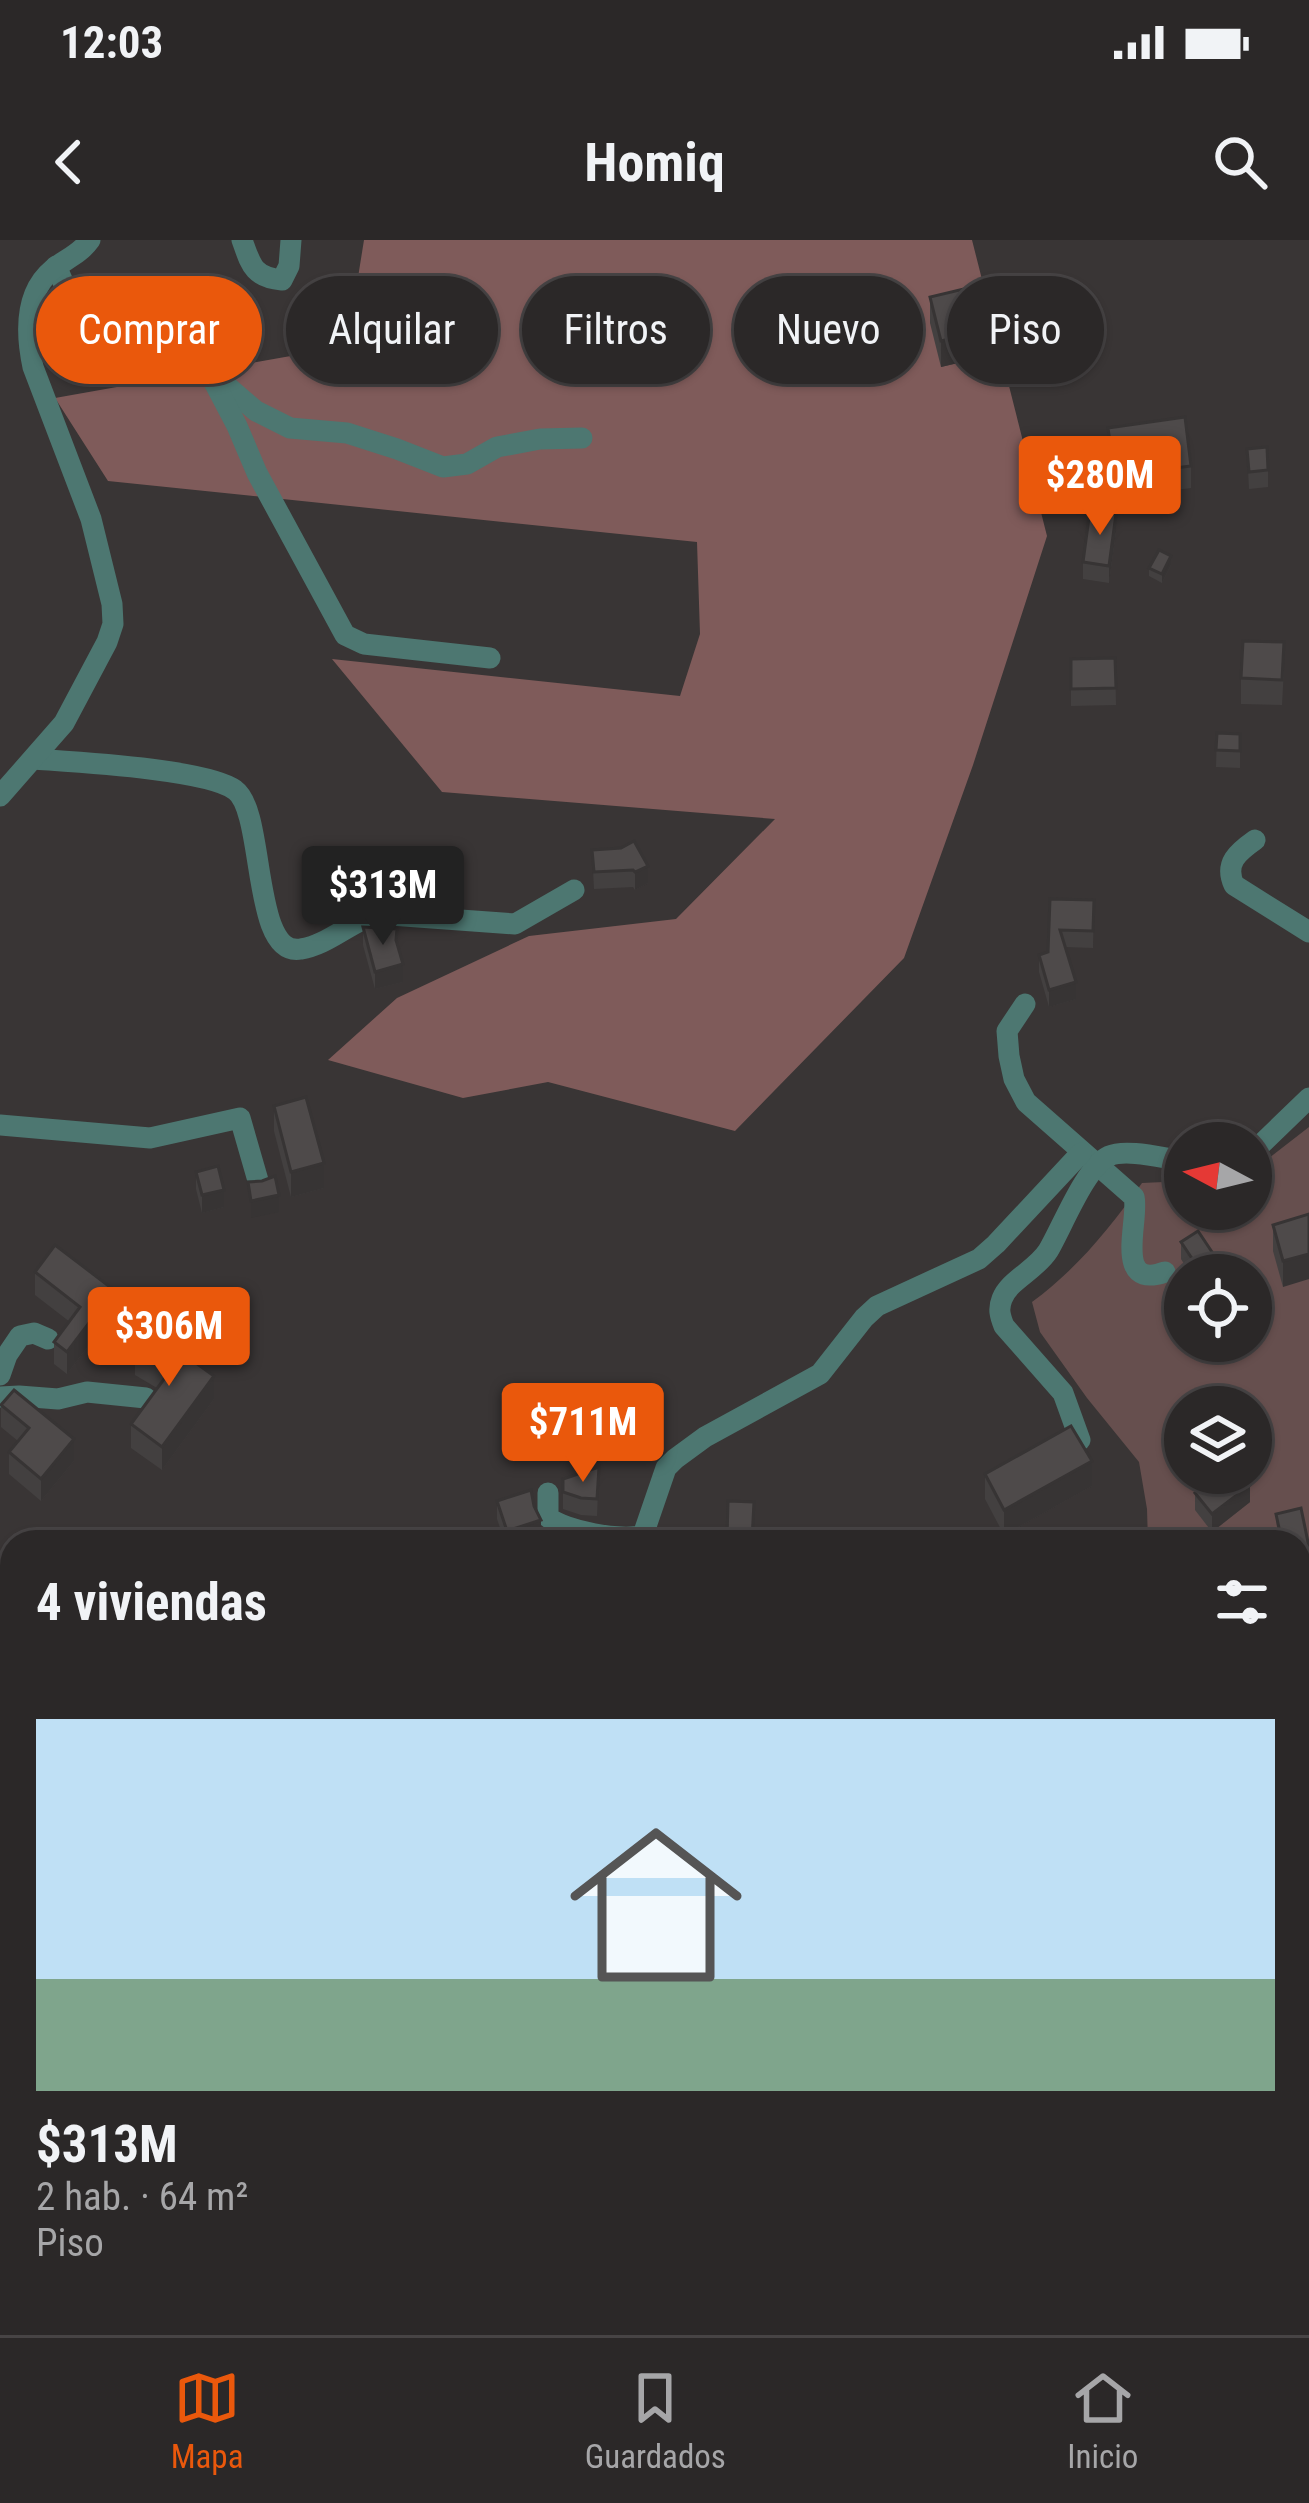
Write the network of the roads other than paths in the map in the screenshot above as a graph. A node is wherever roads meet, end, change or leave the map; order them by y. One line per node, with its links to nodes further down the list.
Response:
1 (90, 240): 4 (street)
2 (242, 240): 3 (street)
3 (291, 240)
4 (56, 266): 5 (street); 10 (street)
5 (60, 276)
6 (215, 384): 9 (street)
7 (220, 384): 8 (street)
8 (583, 438)
9 (490, 658)
10 (34, 759): 11 (street); 13 (street)
11 (0, 796)
12 (1255, 840): 14 (street)
13 (574, 890)
14 (1309, 932)
15 (1025, 1004): 20 (street)
16 (1309, 1098): 18 (street)
17 (0, 1125): 21 (street)
18 (1272, 1134)
19 (1164, 1158): 20 (street)
20 (1089, 1159): 22 (street); 27 (street); 30 (street)
21 (259, 1184)
22 (1164, 1272)
23 (48, 1339): 24 (street)
24 (0, 1375)
25 (0, 1397): 26 (street)
26 (146, 1398)
27 (1079, 1440)
28 (548, 1493): 29 (street)
29 (580, 1530)
30 (645, 1530)

